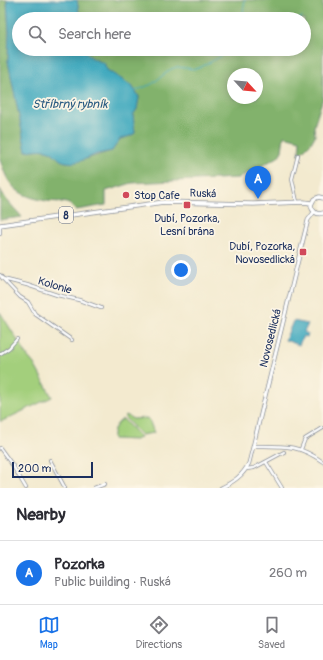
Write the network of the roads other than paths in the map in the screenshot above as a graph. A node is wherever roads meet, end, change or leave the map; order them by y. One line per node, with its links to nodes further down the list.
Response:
1 (298, 154): 3 (street)
2 (323, 197): 4 (main road)
3 (297, 202): 4 (main road, Ruská / 8); 7 (main road, Ruská / 8)
4 (312, 203): 5 (main road)
5 (314, 212): 6 (main road); 16 (street, Novosedlická)
6 (323, 213)
7 (0, 225): 8 (street)
8 (0, 234)
9 (0, 275): 10 (street)
10 (3, 279): 11 (street, Kolonie); 13 (street)
11 (101, 308)
12 (17, 339): 14 (street)
13 (72, 340)
14 (0, 354)
15 (323, 428): 18 (street)
16 (253, 446): 18 (street); 23 (street, Novosedlická)
17 (0, 448): 25 (street)
18 (301, 449): 22 (street)
19 (284, 452): 21 (street)
20 (50, 460): 26 (street)
21 (266, 462): 23 (street); 29 (street)
22 (323, 462)
23 (246, 469): 28 (street)
24 (104, 484): 27 (street)
25 (26, 488)
26 (65, 488)
27 (94, 488)
28 (221, 488)
29 (282, 488)

